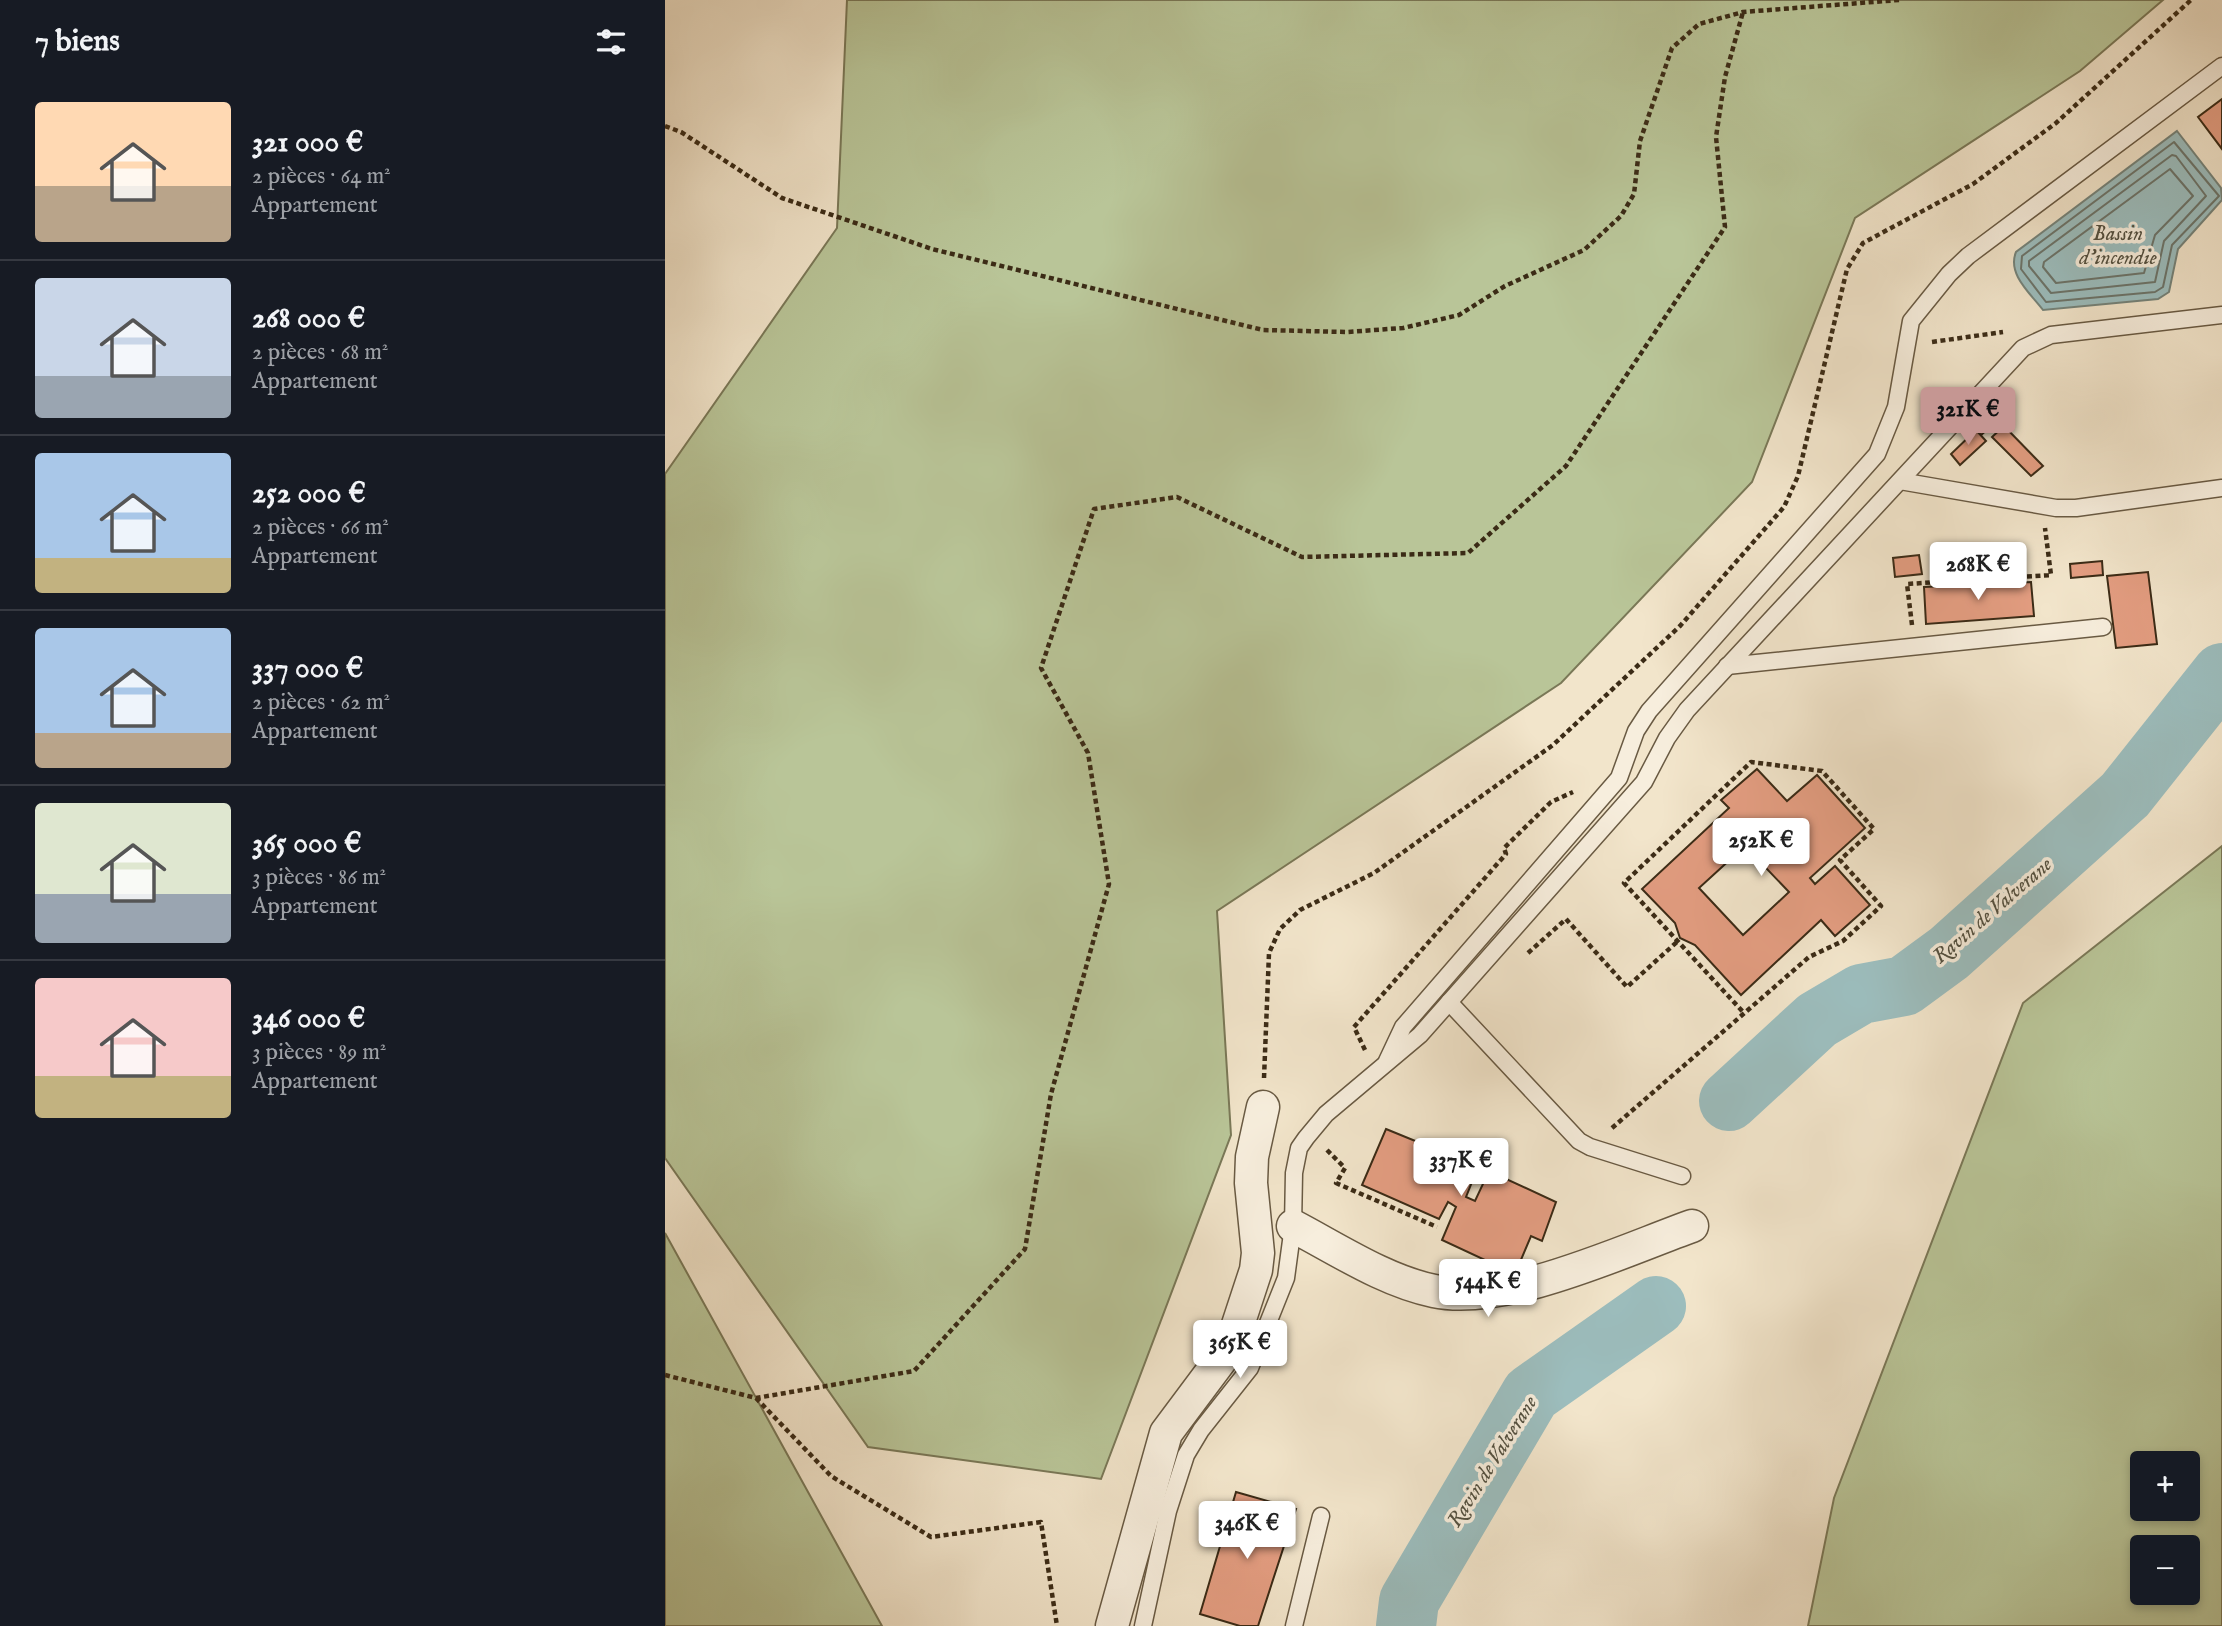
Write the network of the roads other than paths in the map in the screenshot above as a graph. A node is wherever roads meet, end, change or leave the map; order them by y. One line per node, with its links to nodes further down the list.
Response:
1 (2222, 66): 8 (lane)
2 (2222, 315): 3 (lane)
3 (1900, 481): 4 (lane); 6 (lane)
4 (2222, 488)
5 (2103, 627): 6 (lane)
6 (1727, 666): 7 (lane)
7 (1449, 1002): 8 (lane); 10 (lane)
8 (1387, 1061): 11 (lane)
9 (1263, 1107): 14 (street)
10 (1682, 1176)
11 (1293, 1226): 12 (street); 15 (lane)
12 (1692, 1226)
13 (1321, 1516): 16 (lane)
14 (1112, 1626)
15 (1143, 1626)
16 (1294, 1626)

